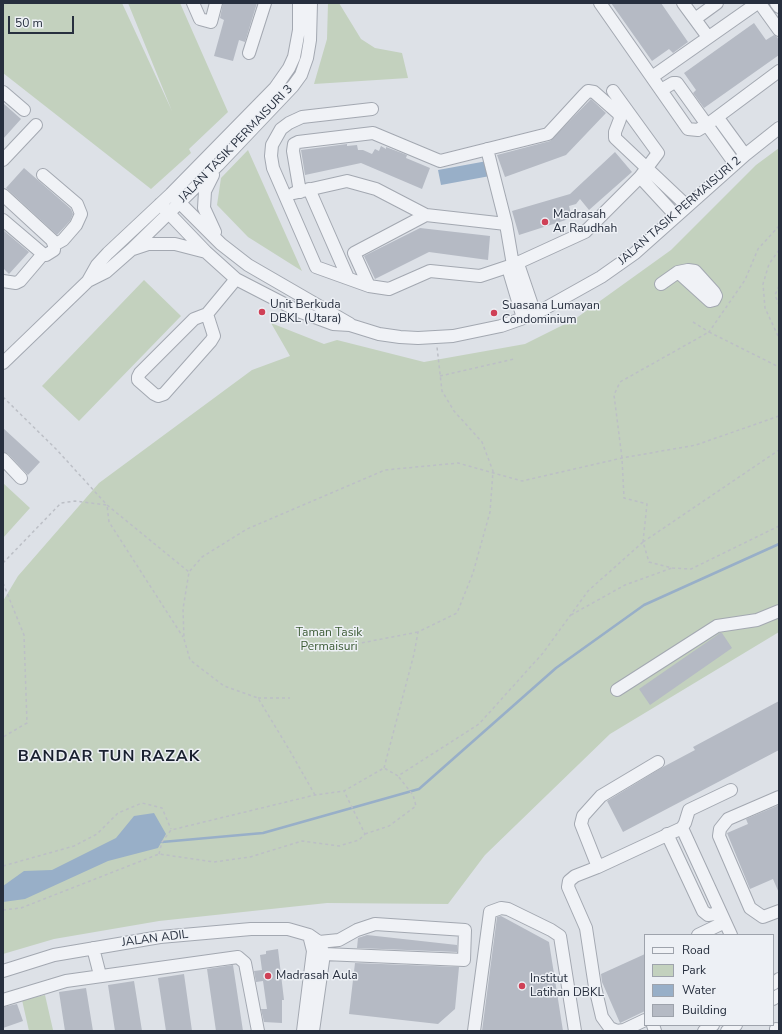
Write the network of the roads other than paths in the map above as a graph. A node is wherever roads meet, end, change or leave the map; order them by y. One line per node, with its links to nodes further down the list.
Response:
1 (193, 3): 2 (street)
2 (216, 3)
3 (265, 3): 14 (street)
4 (299, 3): 33 (street, JALAN TASIK PERMAISURI 3)
5 (311, 3): 29 (street, JALAN TASIK PERMAISURI 3)
6 (600, 3): 16 (street)
7 (683, 3): 11 (street)
8 (776, 3): 10 (street)
9 (712, 4): 11 (street)
10 (779, 7)
11 (695, 20): 13 (street)
12 (779, 28): 13 (street)
13 (708, 37): 16 (street)
14 (248, 53)
15 (779, 71): 22 (street)
16 (652, 77): 17 (street)
17 (661, 90): 22 (street); 22 (street)
18 (3, 92): 21 (street)
19 (613, 92): 30 (street)
20 (372, 109): 35 (street)
21 (24, 110)
22 (713, 121): 27 (street); 28 (street)
23 (36, 126): 26 (street)
24 (779, 128): 27 (street, JALAN TASIK PERMAISURI 2)
25 (487, 149): 30 (street); 32 (street); 43 (street)
26 (5, 155)
27 (745, 155): 28 (street, JALAN TASIK PERMAISURI 2)
28 (735, 164): 38 (street, JALAN TASIK PERMAISURI 2)
29 (218, 165): 36 (street, JALAN TASIK PERMAISURI 3); 44 (street)
30 (644, 173): 38 (street); 41 (street); 49 (street)
31 (43, 175): 45 (street)
32 (305, 190): 35 (street); 40 (street); 51 (street)
33 (171, 194): 36 (street, JALAN TASIK PERMAISURI 2); 37 (street, JALAN TASIK PERMAISURI 3)
34 (3, 195): 45 (street)
35 (284, 195): 51 (street)
36 (180, 202): 39 (street, JALAN TASIK PERMAISURI 3); 44 (street, JALAN TASIK PERMAISURI 2)
37 (160, 204): 39 (street, JALAN TASIK PERMAISURI 2); 54 (street, JALAN TASIK PERMAISURI 3)
38 (687, 206): 41 (street, JALAN TASIK PERMAISURI 2)
39 (168, 213): 46 (street, JALAN TASIK PERMAISURI 3); 47 (street, JALAN TASIK PERMAISURI 2)
40 (426, 215): 43 (street); 56 (street)
41 (676, 216): 58 (street, JALAN TASIK PERMAISURI 2)
42 (3, 220): 48 (street)
43 (506, 224): 49 (street)
44 (221, 244): 60 (street, JALAN TASIK PERMAISURI 2)
45 (54, 245): 48 (street)
46 (131, 250): 47 (street); 54 (street, JALAN TASIK PERMAISURI 3)
47 (206, 252): 52 (street, JALAN TASIK PERMAISURI 2)
48 (42, 254): 53 (street)
49 (513, 265): 56 (street); 58 (street); 59 (street)
50 (678, 272): 55 (street)
51 (348, 278): 56 (street)
52 (236, 279): 57 (street); 60 (street, JALAN TASIK PERMAISURI 2)
53 (3, 281)
54 (88, 281): 61 (street)
55 (661, 284)
56 (369, 286)
57 (207, 314): 57 (street)
58 (535, 314): 59 (street, JALAN TASIK PERMAISURI 2)
59 (523, 318): 60 (street, JALAN TASIK PERMAISURI 2)
60 (350, 325)
61 (4, 361)
62 (3, 459): 63 (street)
63 (21, 478)
64 (779, 611): 65 (street)
65 (617, 690)
66 (658, 762): 71 (street)
67 (731, 790): 69 (street)
68 (779, 797): 72 (street)
69 (682, 828): 70 (street); 73 (street)
70 (667, 834): 71 (street); 73 (street)
71 (598, 867): 83 (street)
72 (779, 911)
73 (723, 918): 74 (street); 75 (street)
74 (699, 934)
75 (731, 934)
76 (309, 935): 77 (street, JALAN ADIL); 78 (street, JALAN ADIL); 85 (street)
77 (319, 942): 79 (street); 79 (street)
78 (93, 948): 80 (street, JALAN ADIL); 81 (street)
79 (324, 954): 86 (street)
80 (3, 971)
81 (100, 975): 82 (street); 84 (street)
82 (3, 1000)
83 (644, 1020)
84 (258, 1031)
85 (303, 1031)
86 (313, 1031)
87 (474, 1031): 88 (street)
88 (575, 1031)

